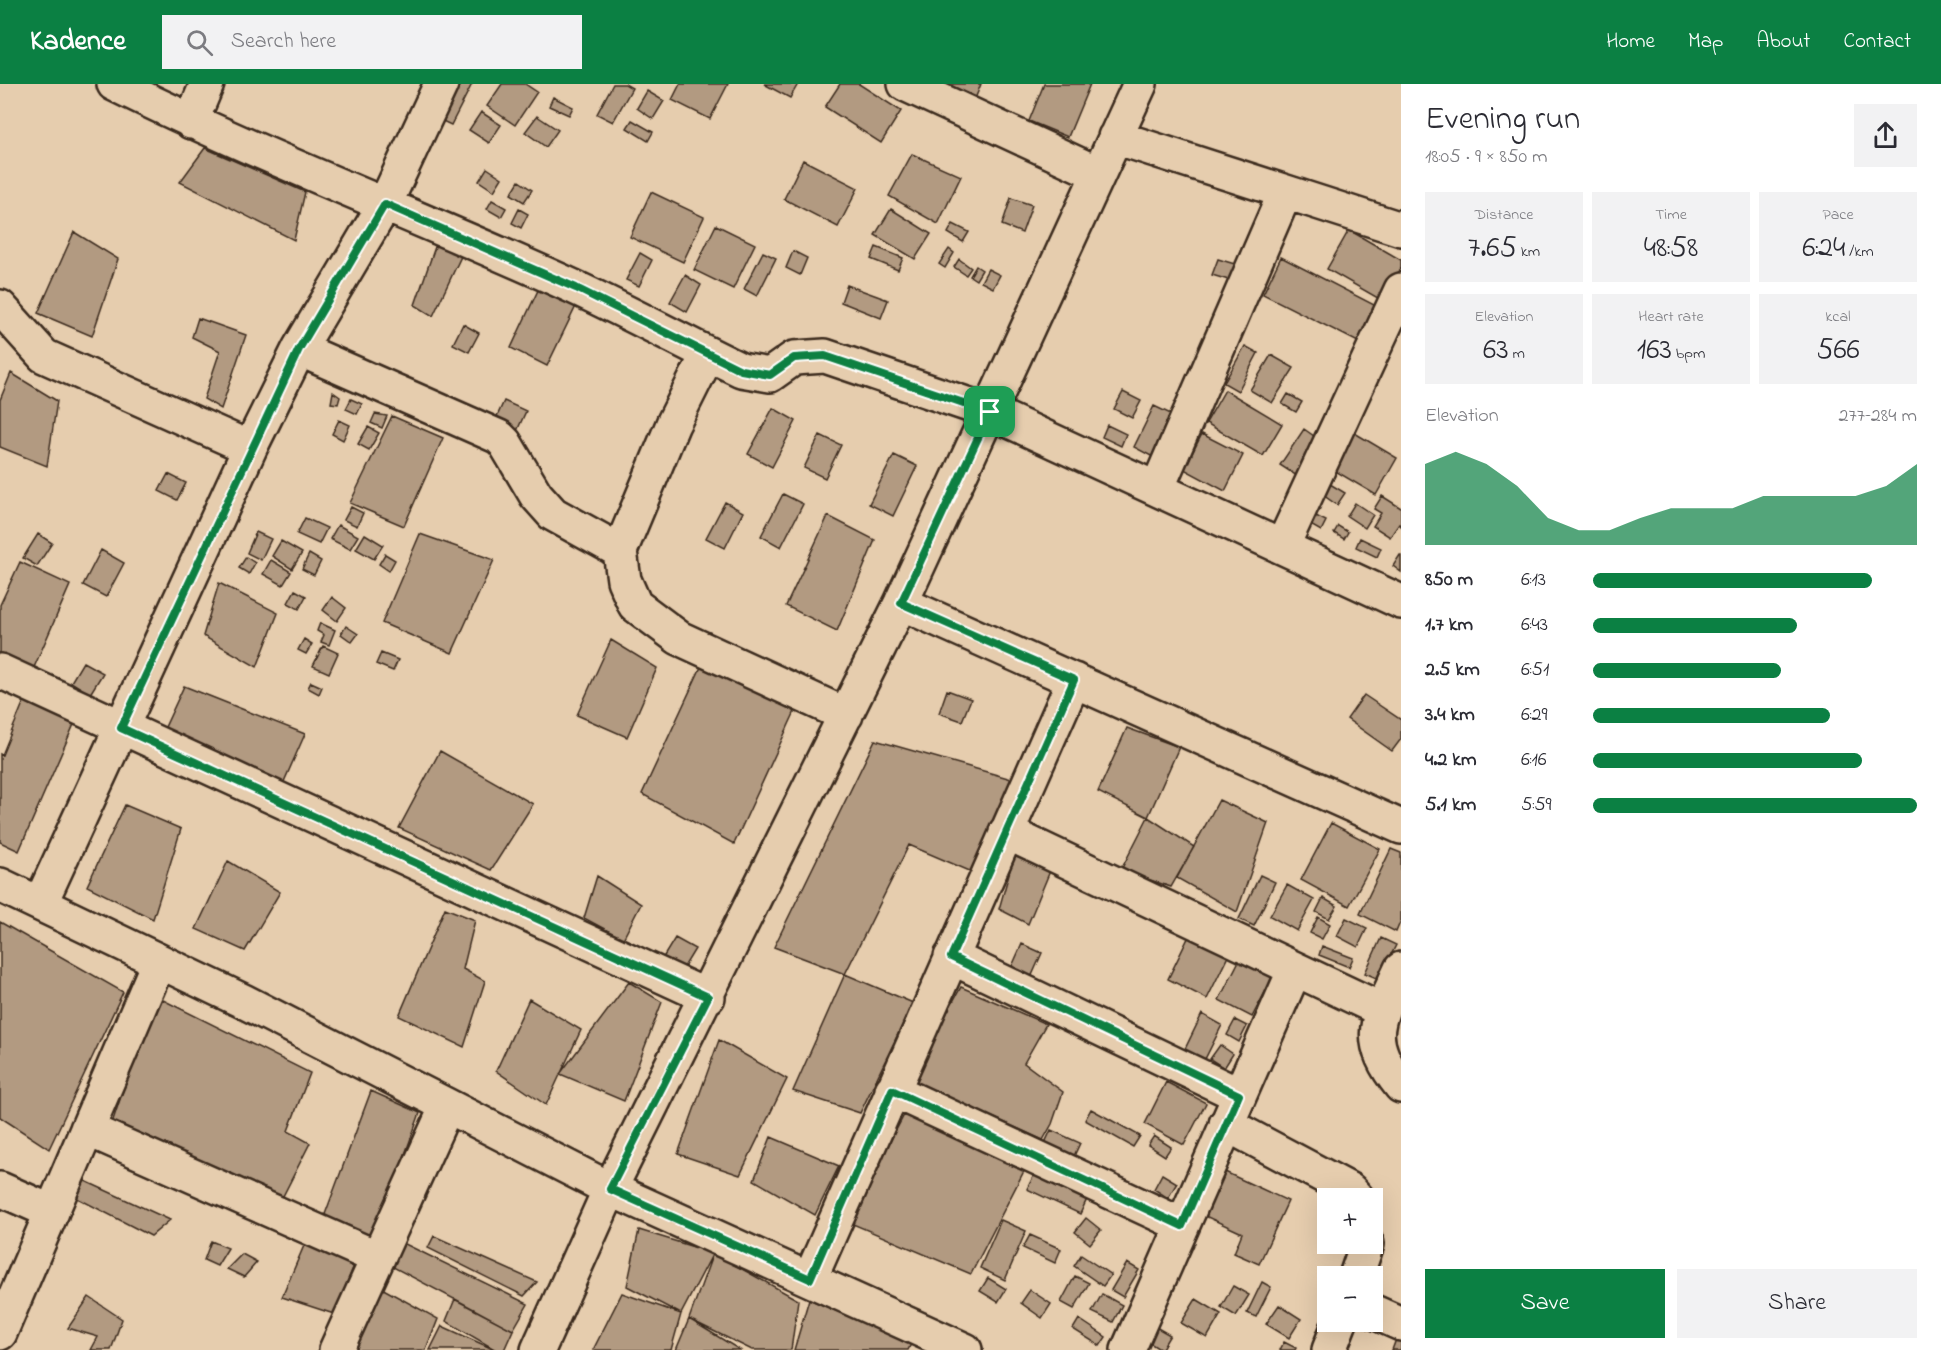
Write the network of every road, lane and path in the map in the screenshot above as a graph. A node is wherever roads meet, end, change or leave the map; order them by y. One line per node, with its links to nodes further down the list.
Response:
1 (114, 84): 6 (street)
2 (207, 84): 6 (street)
3 (441, 84): 10 (street)
4 (905, 84): 8 (street)
5 (1140, 84): 7 (street)
6 (191, 122): 10 (street)
7 (1115, 137): 8 (street); 9 (street)
8 (1097, 173): 16 (street)
9 (1285, 193): 11 (street); 18 (street)
10 (385, 204): 14 (street); 15 (street)
11 (1401, 230)
12 (1401, 290): 19 (street)
13 (0, 307): 17 (street)
14 (299, 349): 17 (street); 20 (street)
15 (708, 354): 16 (street); 20 (street)
16 (990, 412): 18 (street); 22 (street)
17 (250, 448): 26 (street)
18 (1157, 489): 19 (street)
19 (1282, 547): 21 (street)
20 (620, 551): 25 (street)
21 (1401, 602)
22 (901, 603): 24 (street); 25 (street)
23 (0, 671): 26 (street)
24 (1074, 680): 27 (street); 28 (street)
25 (846, 715): 35 (street)
26 (121, 728): 30 (street); 35 (street)
27 (1401, 827)
28 (1006, 832): 31 (street); 33 (street)
29 (0, 885): 30 (street)
30 (40, 904): 32 (street)
31 (951, 957): 38 (street); 40 (street)
32 (159, 961): 39 (street); 41 (street)
33 (1295, 969): 36 (street); 40 (street)
34 (1401, 969): 36 (street)
35 (708, 997): 44 (street)
36 (1382, 1010): 37 (street)
37 (1401, 1086)
38 (892, 1090): 46 (street); 48 (street)
39 (447, 1106): 44 (street); 47 (street)
40 (1233, 1109): 42 (street); 46 (street)
41 (87, 1129): 45 (street); 47 (street)
42 (1347, 1188)
43 (0, 1189): 45 (street)
44 (610, 1189): 48 (street); 54 (street)
45 (52, 1212): 52 (street)
46 (1182, 1226): 56 (street)
47 (378, 1258): 53 (street)
48 (810, 1279): 55 (street)
49 (1383, 1316): 50 (street)
50 (1401, 1324)
51 (1336, 1332): 57 (street)
52 (0, 1333)
53 (336, 1350)
54 (538, 1350)
55 (965, 1350)
56 (1128, 1350)
57 (1329, 1350)

